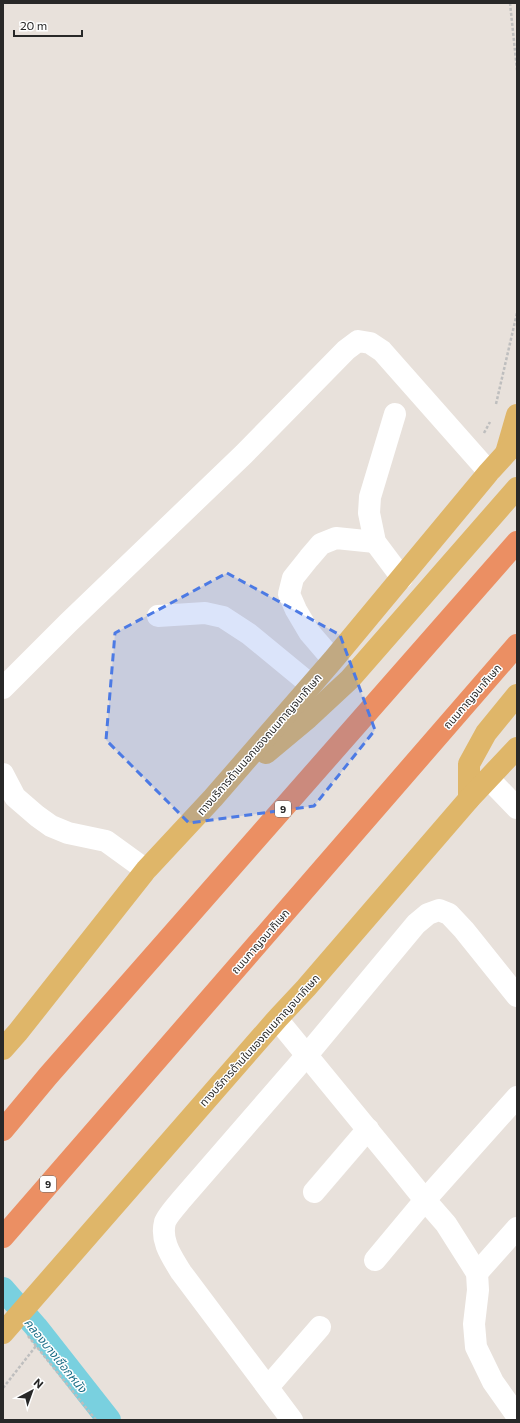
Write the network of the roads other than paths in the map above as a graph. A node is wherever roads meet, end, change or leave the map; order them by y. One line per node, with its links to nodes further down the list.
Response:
1 (395, 414): 6 (street)
2 (517, 415): 3 (main road)
3 (512, 447): 4 (main road, ทางบริการด้านนอกของถนนกาญจนาภิเษก)
4 (489, 472): 8 (main road, ทางบริการด้านนอกของถนนกาญจนาภิเษก); 13 (street)
5 (517, 488): 18 (main road)
6 (375, 542): 8 (street); 11 (street)
7 (517, 542): 28 (highway, 9)
8 (402, 578): 11 (main road, ทางบริการด้านนอกของถนนกาญจนาภิเษก)
9 (158, 616): 12 (street)
10 (517, 645): 32 (highway, ถนนกาญจนาภิเษก / 9)
11 (333, 660): 12 (main road, ทางบริการด้านนอกของถนนกาญจนาภิเษก)
12 (311, 685): 18 (main road, ทางบริการด้านนอกของถนนกาญจนาภิเษก)
13 (3, 688)
14 (517, 695): 19 (main road)
15 (517, 748): 17 (main road, ทางบริการด้านในของถนนกาญจนาภิเษก)
16 (3, 774): 21 (street)
17 (489, 779): 19 (main road, ทางบริการด้านในของถนนกาญจนาภิเษก); 20 (street)
18 (213, 798): 21 (main road, ทางบริการด้านนอกของถนนกาญจนาภิเษก)
19 (469, 799): 23 (main road, ทางบริการด้านในของถนนกาญจนาภิเษก)
20 (517, 808)
21 (146, 870): 24 (main road, ทางบริการด้านนอกของถนนกาญจนาภิเษก)
22 (517, 996): 25 (street)
23 (277, 1019): 25 (street); 36 (main road, ทางบริการด้านในของถนนกาญจนาภิเษก)
24 (3, 1049)
25 (307, 1055): 27 (street); 37 (street)
26 (517, 1097): 30 (street)
27 (368, 1128): 29 (street); 30 (street)
28 (3, 1130)
29 (314, 1192)
30 (425, 1200): 33 (street); 34 (street)
31 (517, 1228): 34 (street)
32 (3, 1237)
33 (375, 1260)
34 (477, 1273): 38 (street)
35 (320, 1327): 37 (street)
36 (3, 1333)
37 (268, 1387): 39 (street)
38 (517, 1416)
39 (292, 1420)

